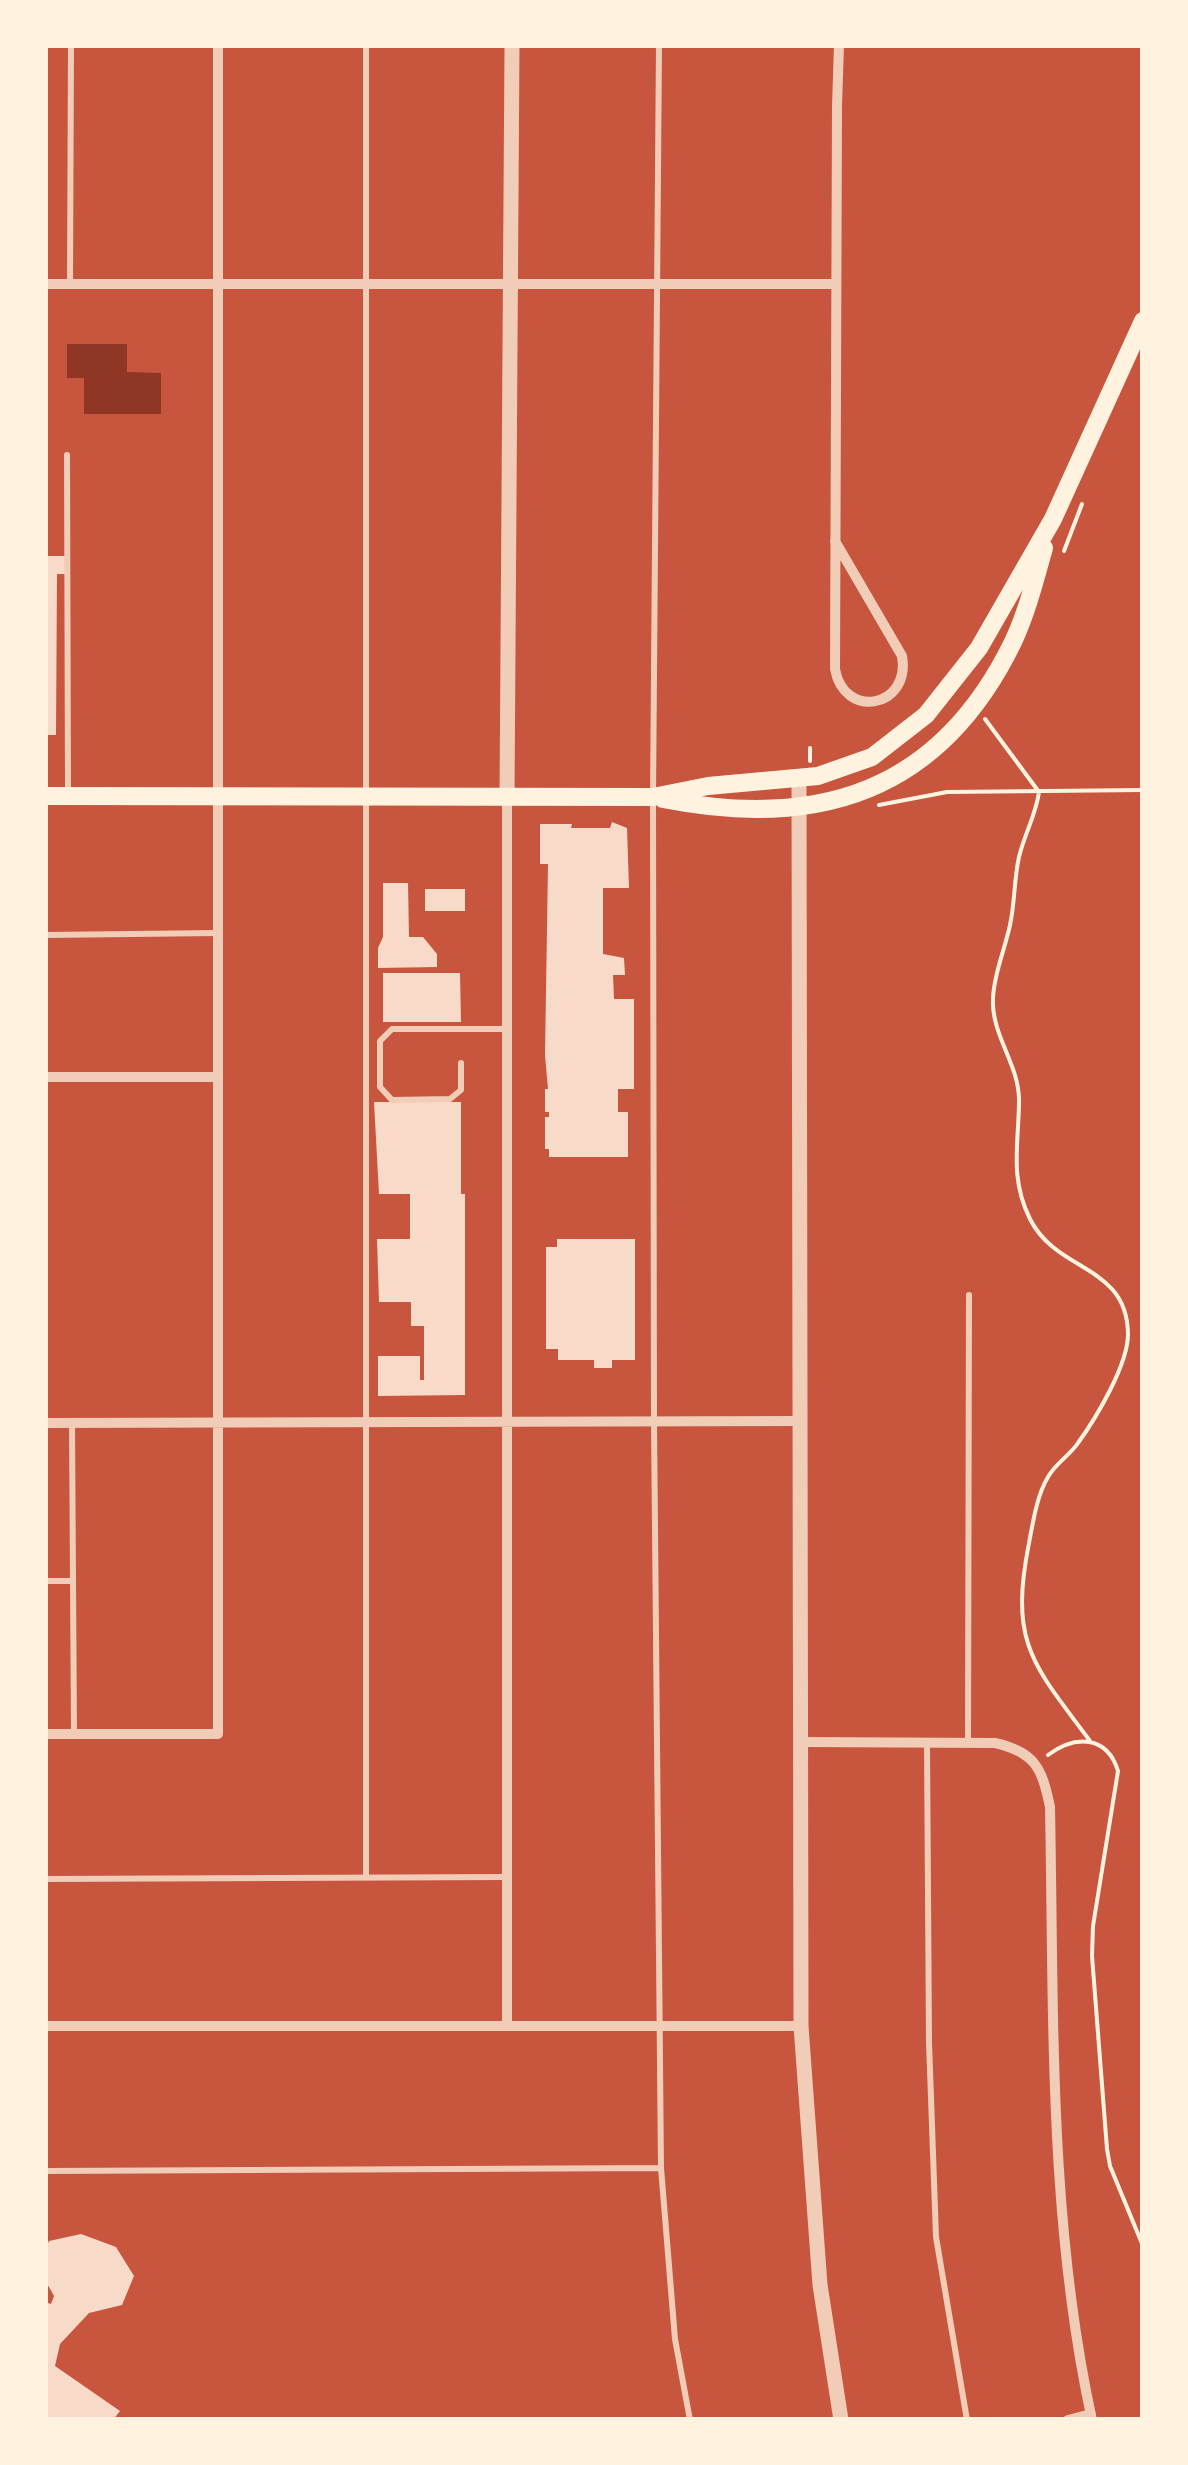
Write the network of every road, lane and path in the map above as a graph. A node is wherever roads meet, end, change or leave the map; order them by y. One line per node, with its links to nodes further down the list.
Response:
1 (71, 45): 8 (lane)
2 (218, 45): 9 (street)
3 (366, 45): 10 (lane)
4 (512, 45): 11 (street)
5 (659, 45): 12 (lane)
6 (839, 45): 13 (street)
7 (45, 284): 8 (street)
8 (70, 284): 9 (street)
9 (218, 284): 10 (street); 26 (street)
10 (366, 284): 11 (street); 30 (lane)
11 (512, 284): 12 (street); 31 (street)
12 (658, 284): 13 (street); 29 (lane)
13 (836, 284): 18 (street)
14 (1143, 321): 17 (main road)
15 (68, 454): 28 (lane)
16 (1084, 498): 19 (path)
17 (1053, 519): 23 (main road); 32 (main road)
18 (836, 541): 18 (street)
19 (1060, 560)
20 (985, 719): 25 (path)
21 (810, 748): 22 (path)
22 (810, 761)
23 (800, 780): 29 (main road); 33 (street)
24 (1143, 790): 25 (path)
25 (1039, 792): 32 (path); 52 (path)
26 (218, 794): 28 (main road); 30 (main road); 34 (street)
27 (45, 796): 28 (main road)
28 (68, 796)
29 (653, 796): 31 (main road); 33 (main road); 42 (lane)
30 (366, 797): 31 (main road); 47 (lane)
31 (506, 797): 36 (street)
32 (865, 800): 33 (main road)
33 (799, 806): 41 (street)
34 (218, 933): 35 (lane); 38 (street)
35 (45, 934)
36 (506, 1029): 37 (lane); 44 (street)
37 (462, 1064)
38 (218, 1077): 39 (street); 46 (street)
39 (45, 1078)
40 (969, 1295): 55 (lane)
41 (801, 1421): 42 (street); 53 (street)
42 (654, 1422): 44 (street); 62 (lane)
43 (45, 1423): 45 (street)
44 (507, 1423): 47 (street); 57 (street)
45 (72, 1424): 46 (street); 48 (lane)
46 (218, 1424): 47 (street); 51 (street)
47 (366, 1424): 58 (lane)
48 (72, 1580): 49 (lane); 51 (lane)
49 (45, 1581)
50 (45, 1734): 51 (street)
51 (74, 1734)
52 (1090, 1741): 56 (path); 66 (path)
53 (801, 1742): 54 (street); 63 (street)
54 (927, 1742): 55 (street); 70 (lane)
55 (968, 1743): 56 (street)
56 (1037, 1767): 67 (street)
57 (507, 1877): 58 (lane); 61 (street)
58 (366, 1878): 59 (lane)
59 (45, 1880)
60 (45, 2026): 61 (street)
61 (507, 2026): 62 (street)
62 (660, 2026): 63 (street); 64 (lane)
63 (802, 2026): 69 (street)
64 (661, 2168): 65 (lane); 68 (lane)
65 (45, 2171)
66 (1143, 2246)
67 (1091, 2417): 71 (street)
68 (690, 2420)
69 (841, 2420)
70 (967, 2420)
71 (1068, 2420)

